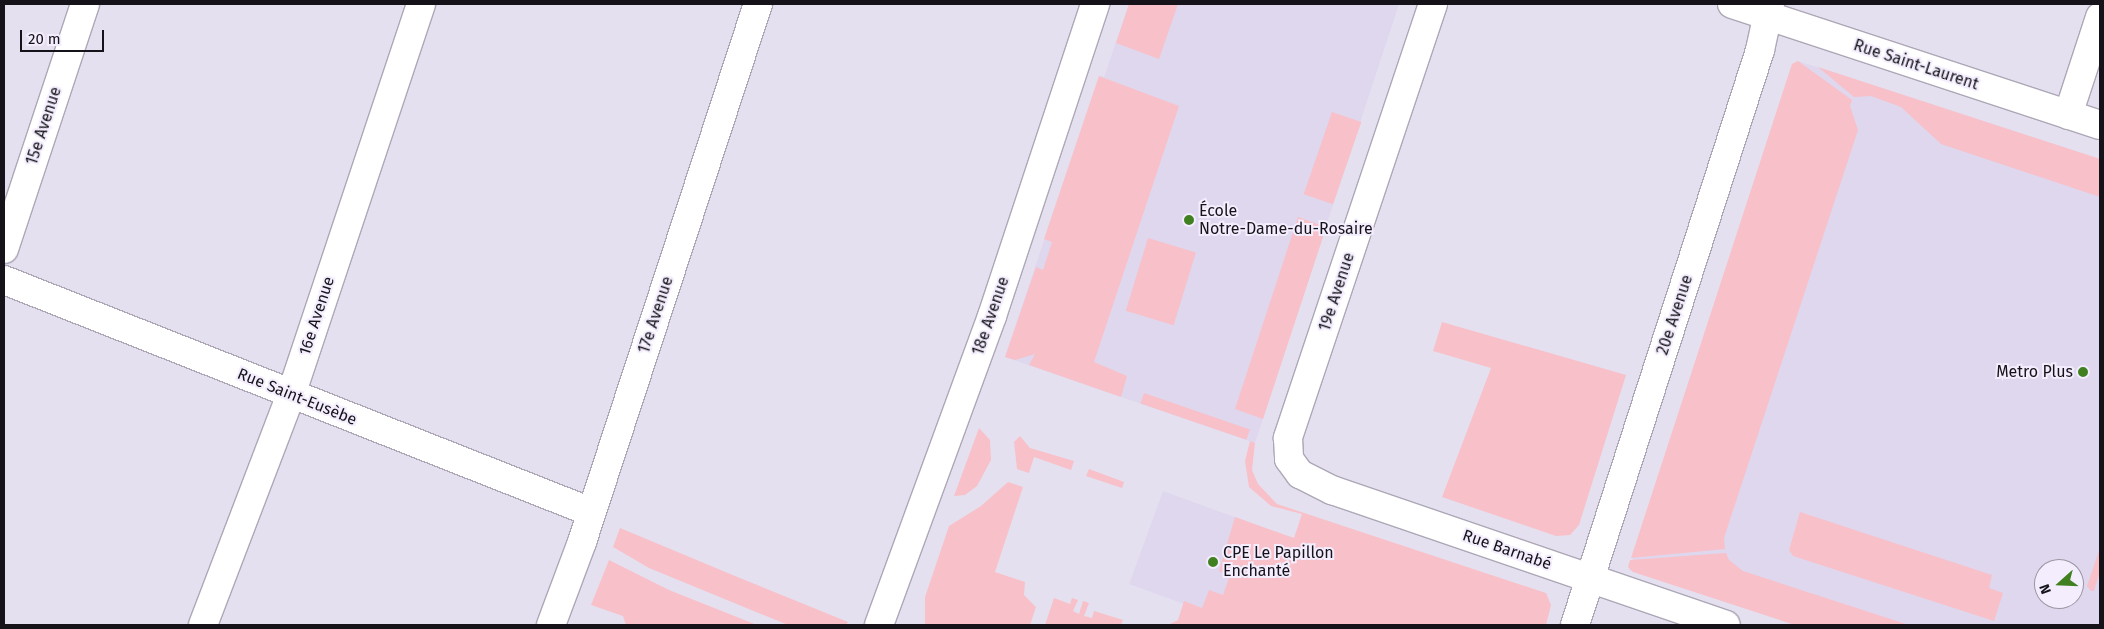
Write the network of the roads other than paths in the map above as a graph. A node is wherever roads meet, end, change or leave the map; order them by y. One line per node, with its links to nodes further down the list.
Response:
1 (85, 4): 11 (street, 15e Avenue)
2 (421, 4): 13 (street, 16e Avenue)
3 (758, 4): 15 (street, 17e Avenue)
4 (1095, 4): 19 (street, 18e Avenue)
5 (1433, 4): 14 (street, 19e Avenue)
6 (1732, 4): 7 (street, Rue Saint-Laurent)
7 (1769, 10): 9 (street, Rue Saint-Laurent); 16 (street, 20e Avenue)
8 (2100, 17): 9 (street)
9 (2068, 115): 10 (street, Rue Saint-Laurent)
10 (2100, 126)
11 (4, 249)
12 (4, 280): 13 (street, Rue Saint-Eusèbe)
13 (291, 394): 15 (street, Rue Saint-Eusèbe); 17 (street, 16e Avenue)
14 (1294, 467): 16 (street, Rue Barnabé)
15 (591, 512): 18 (street, 17e Avenue)
16 (1591, 579): 20 (street, 20e Avenue); 21 (street, Rue Barnabé)
17 (203, 625)
18 (551, 625)
19 (879, 625)
20 (1575, 625)
21 (1726, 625)

